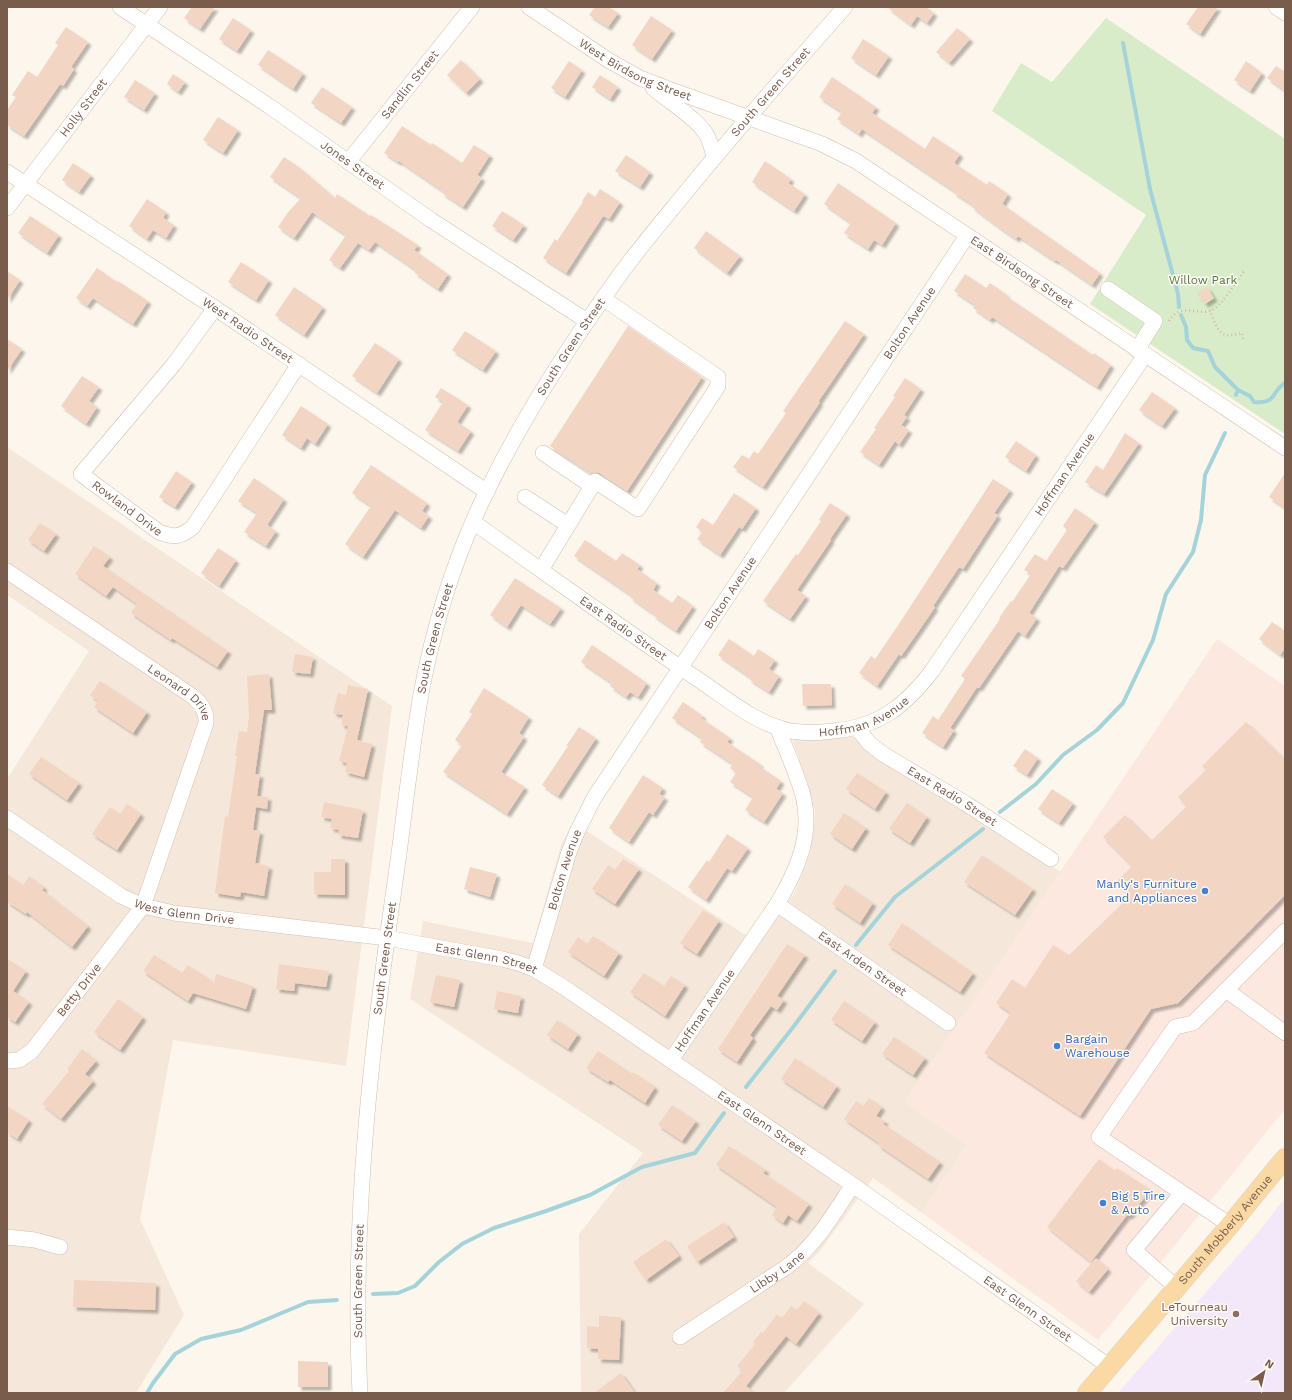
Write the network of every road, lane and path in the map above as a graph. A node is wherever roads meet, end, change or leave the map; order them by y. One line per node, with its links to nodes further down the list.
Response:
1 (120, 7): 8 (street, Jones Street)
2 (160, 7): 8 (street, Holly Street)
3 (472, 7): 12 (street, Sandlin Street)
4 (530, 7): 9 (street, West Birdsong Street)
5 (845, 7): 10 (street, South Green Street)
6 (1276, 7): 7 (street)
7 (1285, 13)
8 (147, 25): 12 (street, Jones Street); 14 (street, Holly Street)
9 (640, 78): 10 (street, West Birdsong Street); 11 (street)
10 (748, 118): 11 (street, South Green Street); 16 (street, East Birdsong Street)
11 (714, 157): 19 (street, South Green Street)
12 (348, 162): 22 (street, Jones Street)
13 (7, 172): 14 (street, West Radio Street)
14 (25, 184): 15 (street, Holly Street); 20 (street, West Radio Street)
15 (7, 208)
16 (967, 236): 25 (street, East Birdsong Street); 36 (street, Bolton Avenue)
17 (1245, 270): 21 (path)
18 (1108, 289): 25 (street, Hoffman Avenue)
19 (604, 299): 22 (street, South Green Street); 29 (street)
20 (215, 308): 26 (street, West Radio Street); 26 (street, Rowland Drive)
21 (1210, 310): 23 (path); 24 (path)
22 (587, 321): 30 (street, South Green Street)
23 (1167, 324)
24 (1244, 341)
25 (1141, 352): 27 (street, East Birdsong Street); 38 (street, Hoffman Avenue)
26 (299, 364): 30 (street, West Radio Street)
27 (1285, 448)
28 (543, 453): 29 (street)
29 (592, 486): 33 (street)
30 (486, 492): 32 (street, South Green Street)
31 (525, 497): 33 (street)
32 (473, 522): 34 (street, East Radio Street); 44 (street, South Green Street)
33 (568, 526): 34 (street)
34 (540, 570): 36 (street, East Radio Street)
35 (7, 571): 42 (street, Leonard Drive)
36 (681, 668): 37 (street, East Radio Street); 45 (street, Bolton Avenue)
37 (777, 727): 38 (street, Hoffman Avenue); 41 (street, Hoffman Avenue)
38 (857, 728): 40 (street, East Radio Street)
39 (7, 818): 42 (street, West Glenn Drive)
40 (1051, 859)
41 (777, 904): 47 (street, East Arden Street); 49 (street, Hoffman Avenue)
42 (143, 906): 44 (street, West Glenn Drive); 50 (street, Betty Drive)
43 (1285, 931): 46 (street)
44 (387, 938): 45 (street, East Glenn Street); 60 (street, South Green Street)
45 (534, 969): 49 (street, East Glenn Street)
46 (1226, 990): 48 (street); 53 (street)
47 (948, 1023)
48 (1285, 1033)
49 (672, 1060): 52 (street, East Glenn Street)
50 (7, 1061)
51 (1285, 1158): 54 (main road, South Mobberly Avenue)
52 (853, 1185): 58 (street, Libby Lane); 59 (street, East Glenn Street)
53 (1182, 1193): 54 (street); 57 (street)
54 (1230, 1225): 57 (main road, South Mobberly Avenue)
55 (7, 1237): 56 (street)
56 (60, 1247)
57 (1177, 1288): 59 (main road, South Mobberly Avenue)
58 (680, 1337)
59 (1110, 1367): 61 (main road, South Mobberly Avenue)
60 (360, 1393)
61 (1087, 1393)

